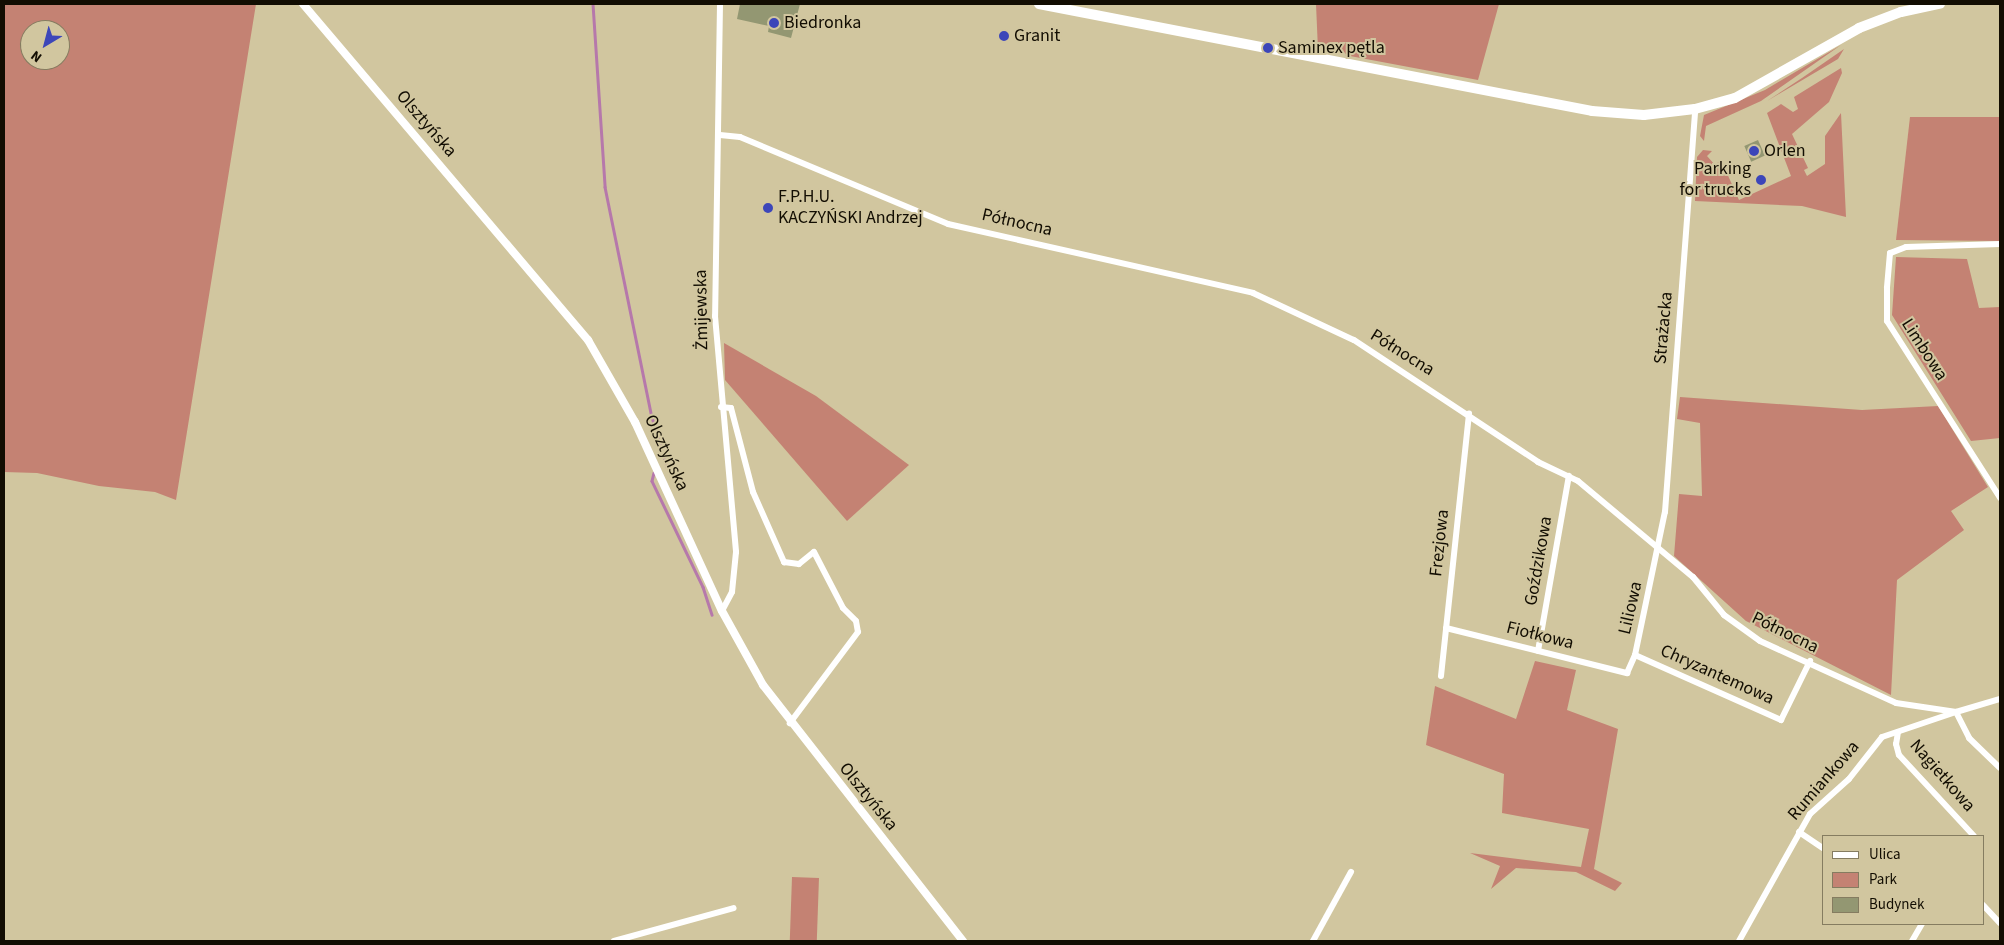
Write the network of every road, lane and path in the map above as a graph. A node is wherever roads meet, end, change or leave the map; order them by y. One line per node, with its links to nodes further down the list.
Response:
1 (303, 4): 14 (street, Olsztyńska)
2 (720, 4): 7 (street, Żmijewska)
3 (1039, 4): 6 (main road)
4 (1940, 4): 5 (main road)
5 (1923, 5): 6 (main road)
6 (1695, 109): 13 (street, Strażacka)
7 (720, 135): 9 (street, Żmijewska); 10 (street, Północna)
8 (2000, 244): 12 (street, Limbowa)
9 (721, 407): 14 (street, Żmijewska); 23 (street)
10 (1469, 413): 11 (street, Północna); 15 (street, Frezjowa)
11 (1568, 476): 13 (street, Północna); 16 (street, Goździkowa)
12 (2000, 498)
13 (1660, 549): 17 (street, Liliowa); 18 (street, Północna)
14 (722, 612): 23 (street, Olsztyńska)
15 (1446, 628): 16 (street, Fiołkowa); 20 (street, Frezjowa)
16 (1538, 651): 19 (street, Fiołkowa)
17 (1635, 655): 18 (street, Chryzantemowa); 19 (street, Liliowa)
18 (1810, 661): 22 (street, Północna)
19 (1627, 673)
20 (1441, 676)
21 (2000, 699): 22 (street, Północna)
22 (1956, 712): 24 (street, Rumiankowa); 25 (street)
23 (790, 723): 35 (street, Olsztyńska)
24 (1898, 732): 26 (street, Rumiankowa); 27 (street, Nagietkowa)
25 (2000, 768)
26 (1799, 832): 28 (street); 37 (street, Rumiankowa)
27 (1973, 835)
28 (1822, 847)
29 (1351, 872): 36 (street)
30 (1984, 906): 32 (street)
31 (734, 908): 34 (street)
32 (2000, 923)
33 (1921, 925): 38 (street)
34 (614, 941)
35 (963, 941)
36 (1313, 941)
37 (1739, 941)
38 (1912, 941)

